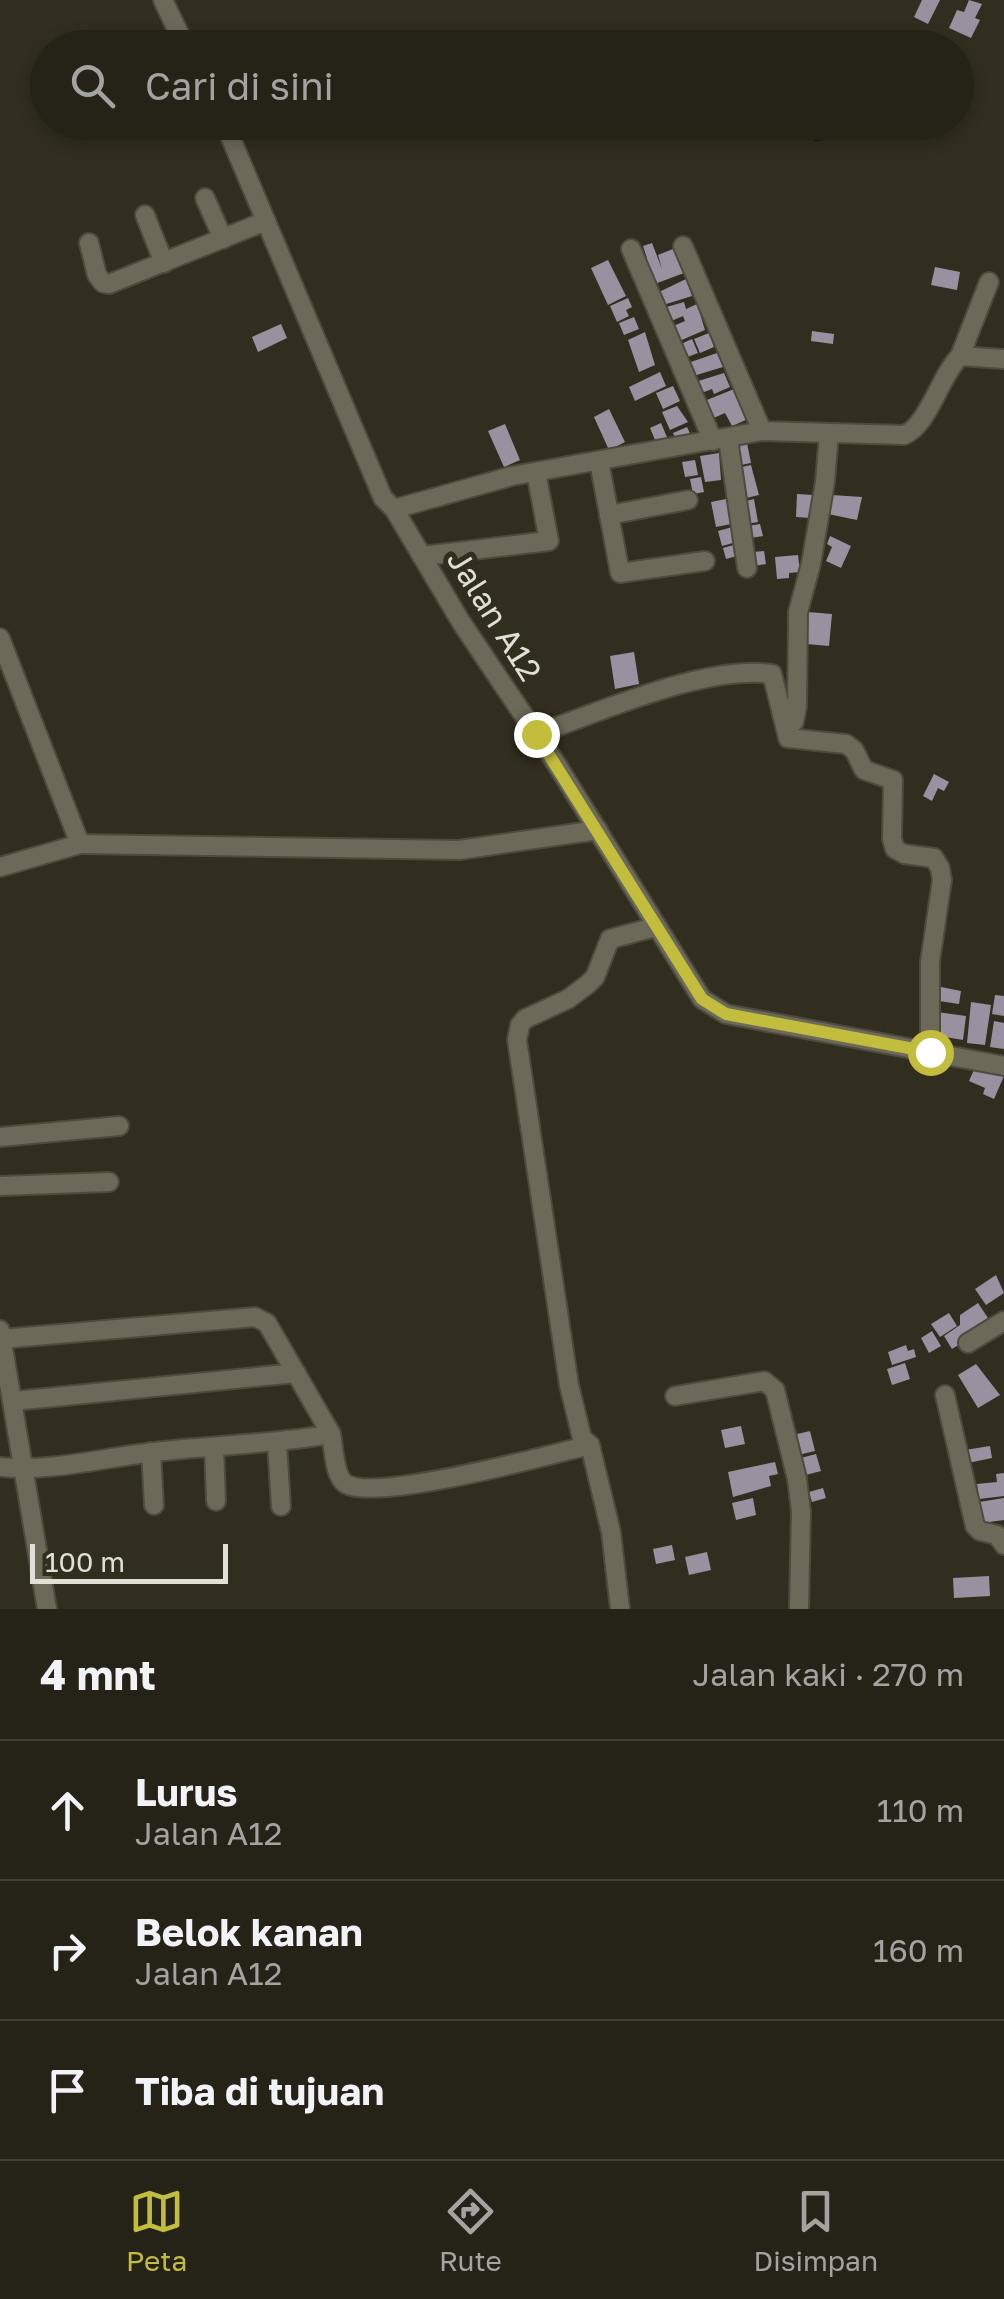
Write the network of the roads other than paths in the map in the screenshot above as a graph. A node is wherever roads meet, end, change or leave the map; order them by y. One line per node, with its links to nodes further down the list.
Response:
1 (163, 0): 2 (street)
2 (177, 30)
3 (232, 140): 6 (street, Jalan A12)
4 (205, 198): 7 (street)
5 (145, 215): 11 (street)
6 (266, 221): 7 (street); 21 (street, Jalan A12)
7 (223, 239): 11 (street)
8 (89, 243): 11 (street)
9 (683, 246): 15 (street)
10 (631, 249): 17 (street)
11 (164, 263)
12 (990, 282): 13 (street)
13 (960, 356): 14 (street); 16 (street)
14 (1004, 359)
15 (762, 431): 16 (street); 17 (street)
16 (829, 434): 27 (street)
17 (720, 440): 18 (street); 25 (street)
18 (599, 461): 19 (street); 22 (street)
19 (536, 472): 21 (street); 23 (street)
20 (688, 500): 22 (street)
21 (394, 508): 23 (street, Jalan A12)
22 (609, 515): 24 (street)
23 (422, 556): 28 (street, Jalan A12)
24 (705, 561)
25 (747, 568)
26 (0, 638): 30 (street)
27 (786, 723): 28 (street); 33 (street)
28 (536, 734): 29 (street, Jalan A12)
29 (598, 830): 30 (street); 32 (street, Jalan A12)
30 (80, 844): 31 (street)
31 (0, 867)
32 (655, 927): 33 (street, Jalan A12); 48 (street)
33 (930, 1052): 34 (street, Jalan A12)
34 (1004, 1066)
35 (119, 1126): 36 (street)
36 (0, 1137)
37 (109, 1182): 38 (street)
38 (0, 1186)
39 (1004, 1321): 41 (street)
40 (1, 1334): 42 (street); 45 (street)
41 (968, 1343)
42 (296, 1373): 45 (street); 46 (street)
43 (944, 1395): 56 (street)
44 (675, 1396): 59 (street)
45 (14, 1401): 52 (street)
46 (331, 1434): 47 (street); 48 (street)
47 (277, 1444): 49 (street); 55 (street)
48 (590, 1446): 58 (street)
49 (214, 1448): 50 (street); 53 (street)
50 (151, 1452): 52 (street); 54 (street)
51 (0, 1467): 52 (street)
52 (23, 1470): 57 (street)
53 (216, 1501)
54 (154, 1504)
55 (282, 1506)
56 (1004, 1545)
57 (47, 1609)
58 (620, 1609)
59 (799, 1609)

